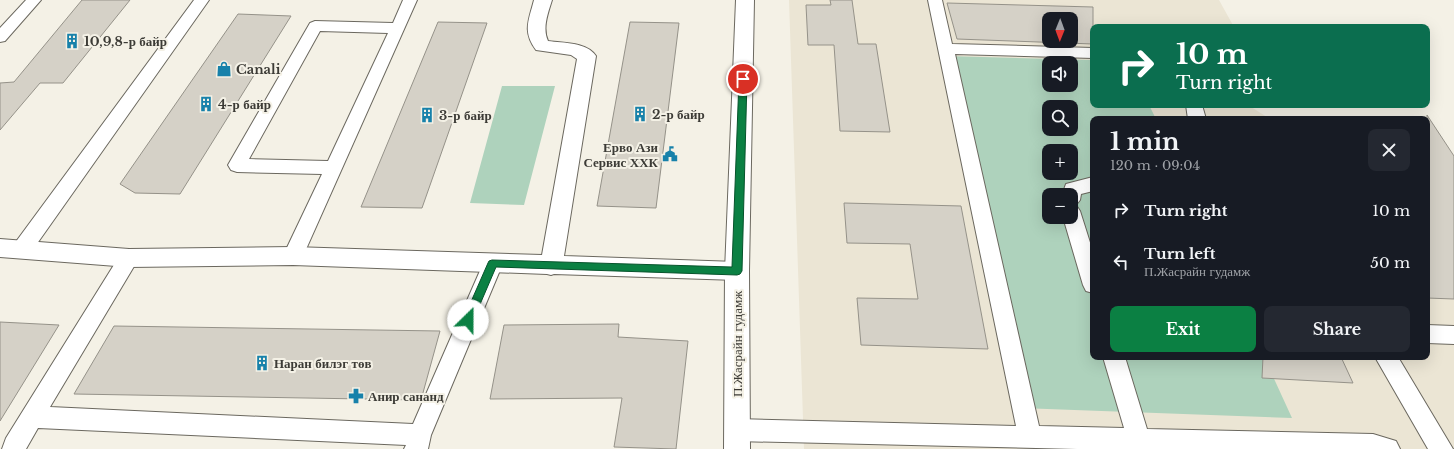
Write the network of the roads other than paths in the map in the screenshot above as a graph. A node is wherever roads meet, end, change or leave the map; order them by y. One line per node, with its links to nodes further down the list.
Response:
1 (34, 0): 8 (lane)
2 (202, 0): 16 (lane)
3 (410, 0): 7 (lane)
4 (543, 0): 20 (street)
5 (745, 0): 21 (street, П.Жасрайн гудамж)
6 (935, 0): 9 (lane)
7 (398, 28): 11 (lane); 11 (lane)
8 (0, 37)
9 (947, 48): 10 (lane); 28 (lane)
10 (1090, 53)
11 (333, 168): 17 (lane)
12 (1090, 185): 13 (lane)
13 (1076, 188)
14 (1075, 224): 22 (lane)
15 (0, 248): 16 (street)
16 (22, 249): 18 (street)
17 (293, 256): 18 (street); 19 (street)
18 (129, 258): 27 (lane)
19 (492, 263): 20 (street); 31 (lane)
20 (551, 266): 21 (street)
21 (737, 271): 29 (street, П.Жасрайн гудамж)
22 (1090, 275)
23 (1430, 334): 24 (lane)
24 (1454, 335)
25 (1115, 360): 30 (lane)
26 (1388, 360): 34 (lane)
27 (33, 417): 31 (lane); 32 (lane)
28 (1030, 437): 29 (lane); 30 (lane)
29 (736, 439)
30 (1139, 440): 33 (lane)
31 (418, 442)
32 (10, 447)
33 (1388, 449)
34 (1441, 449)

